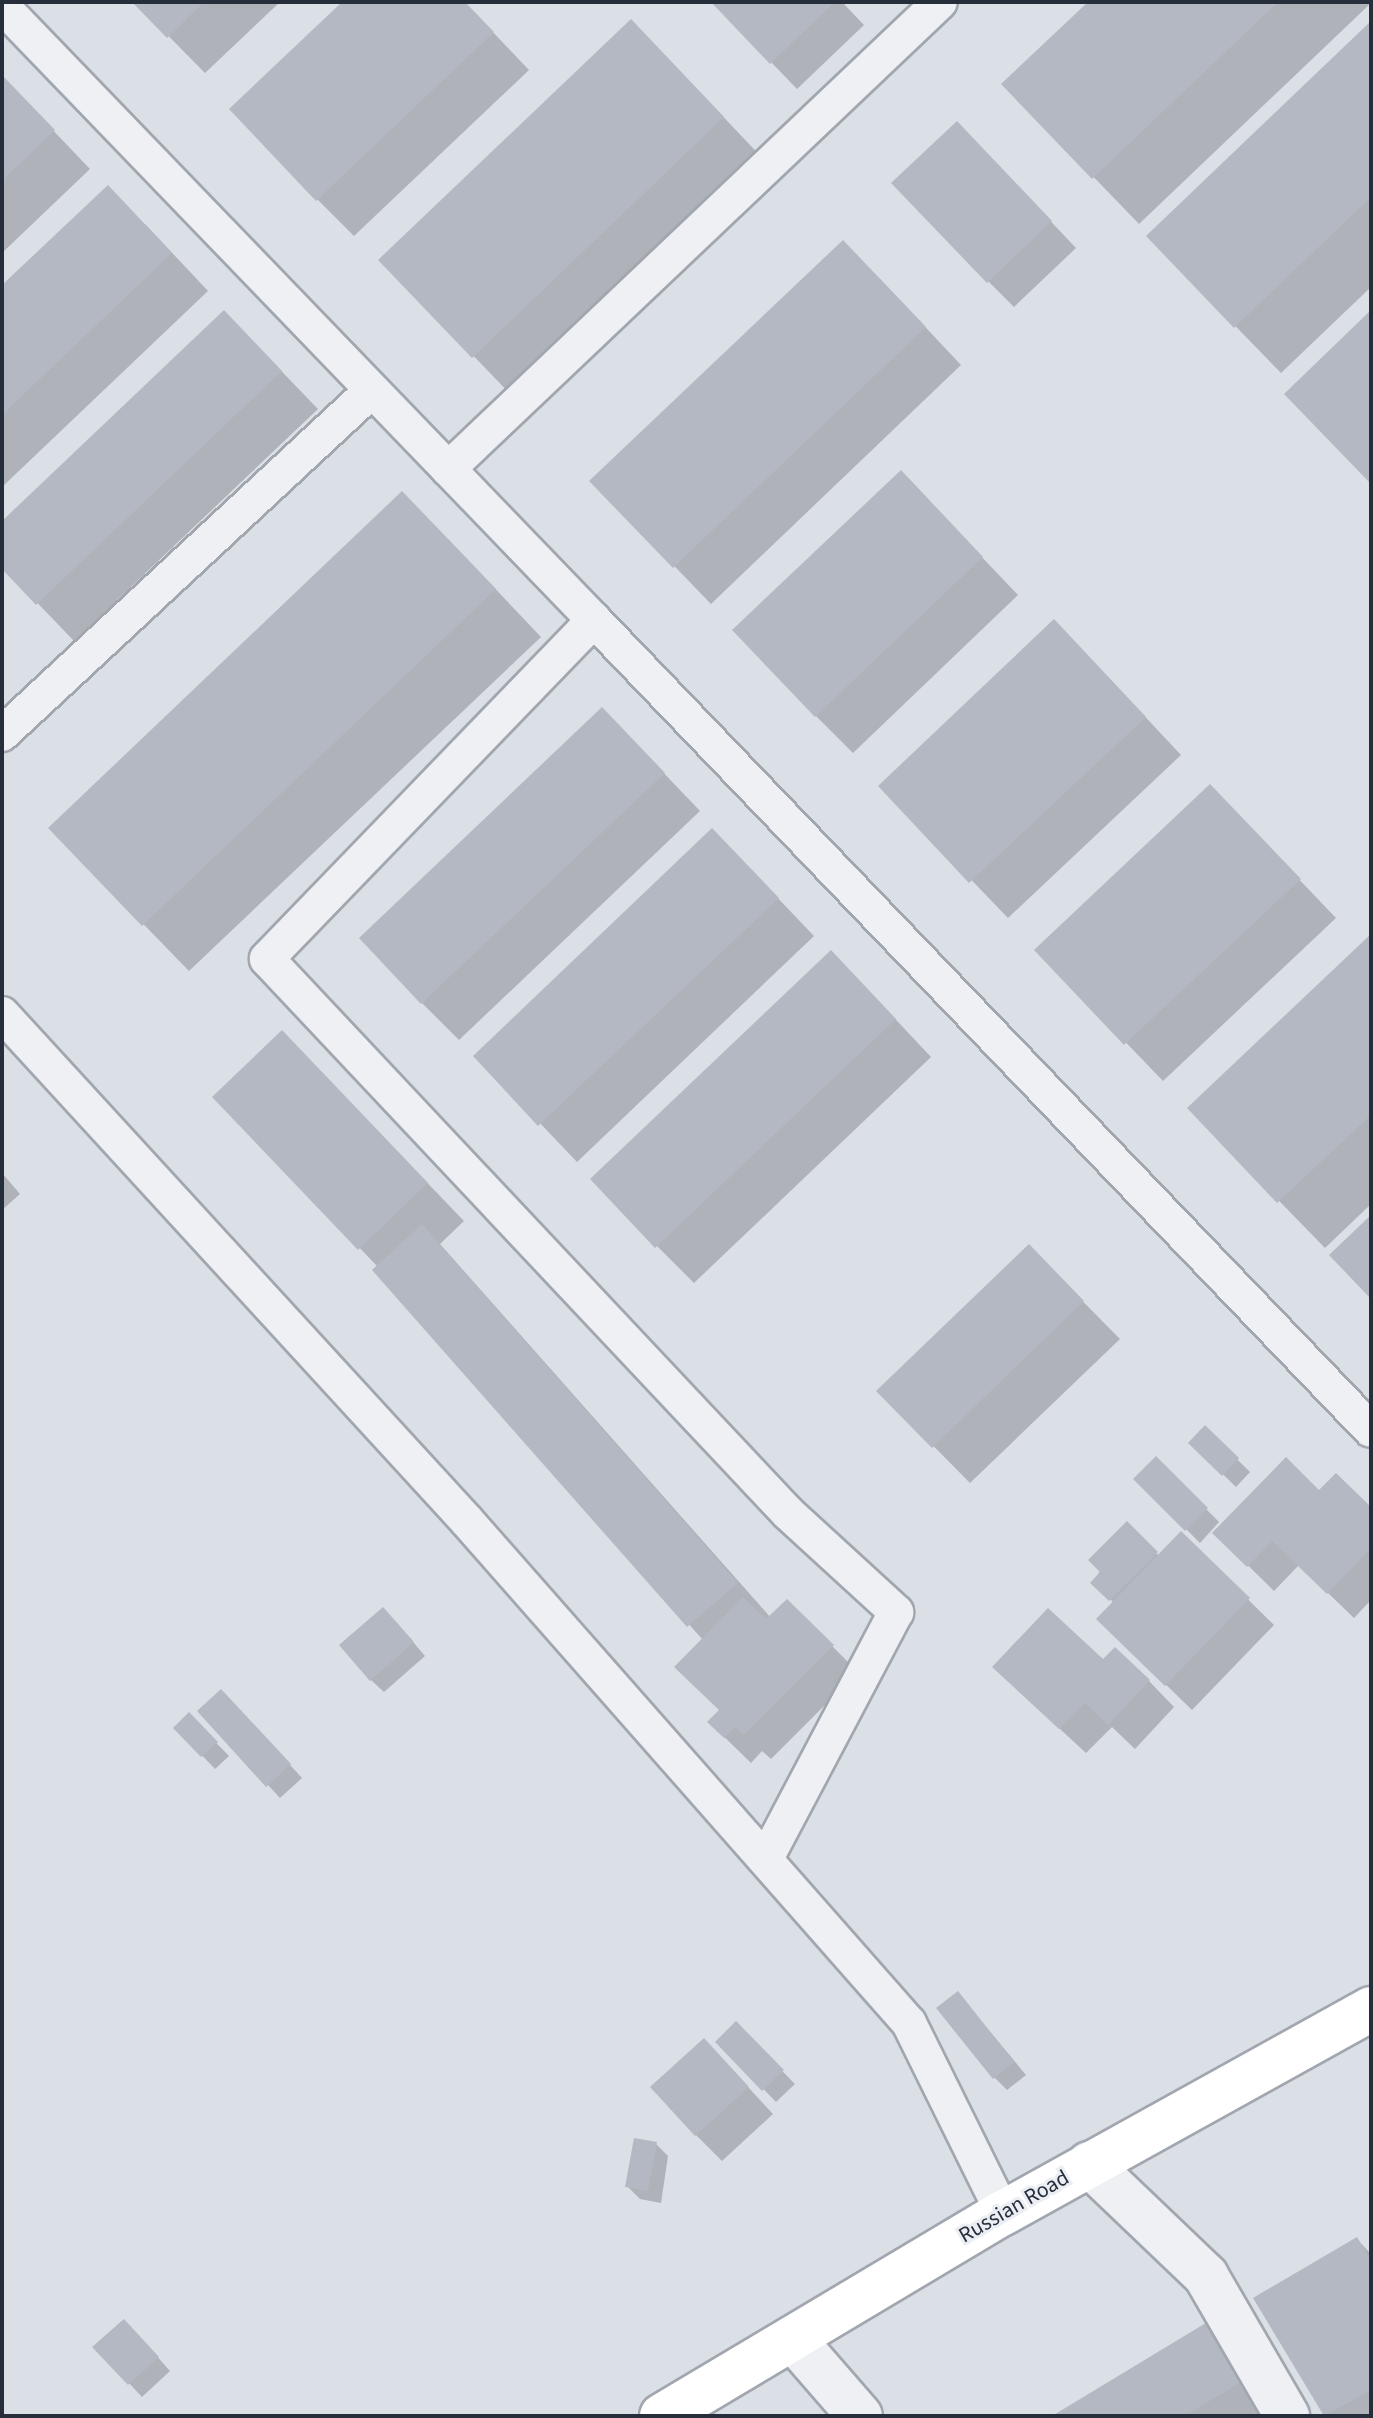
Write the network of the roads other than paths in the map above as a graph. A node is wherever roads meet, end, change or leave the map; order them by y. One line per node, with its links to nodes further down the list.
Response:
1 (940, 2): 4 (lane)
2 (2, 6): 3 (lane)
3 (372, 390): 4 (lane); 6 (lane)
4 (448, 469): 5 (lane)
5 (594, 620): 8 (lane); 9 (lane)
6 (2, 734)
7 (2, 1014): 9 (lane)
8 (1371, 1430)
9 (765, 1860): 12 (lane)
10 (1371, 2009): 11 (main road, Russian Road)
11 (1089, 2164): 12 (main road, Russian Road); 16 (street)
12 (1003, 2213): 13 (main road, Russian Road)
13 (793, 2339): 14 (main road, Russian Road); 15 (street)
14 (662, 2416)
15 (860, 2416)
16 (1287, 2416)

